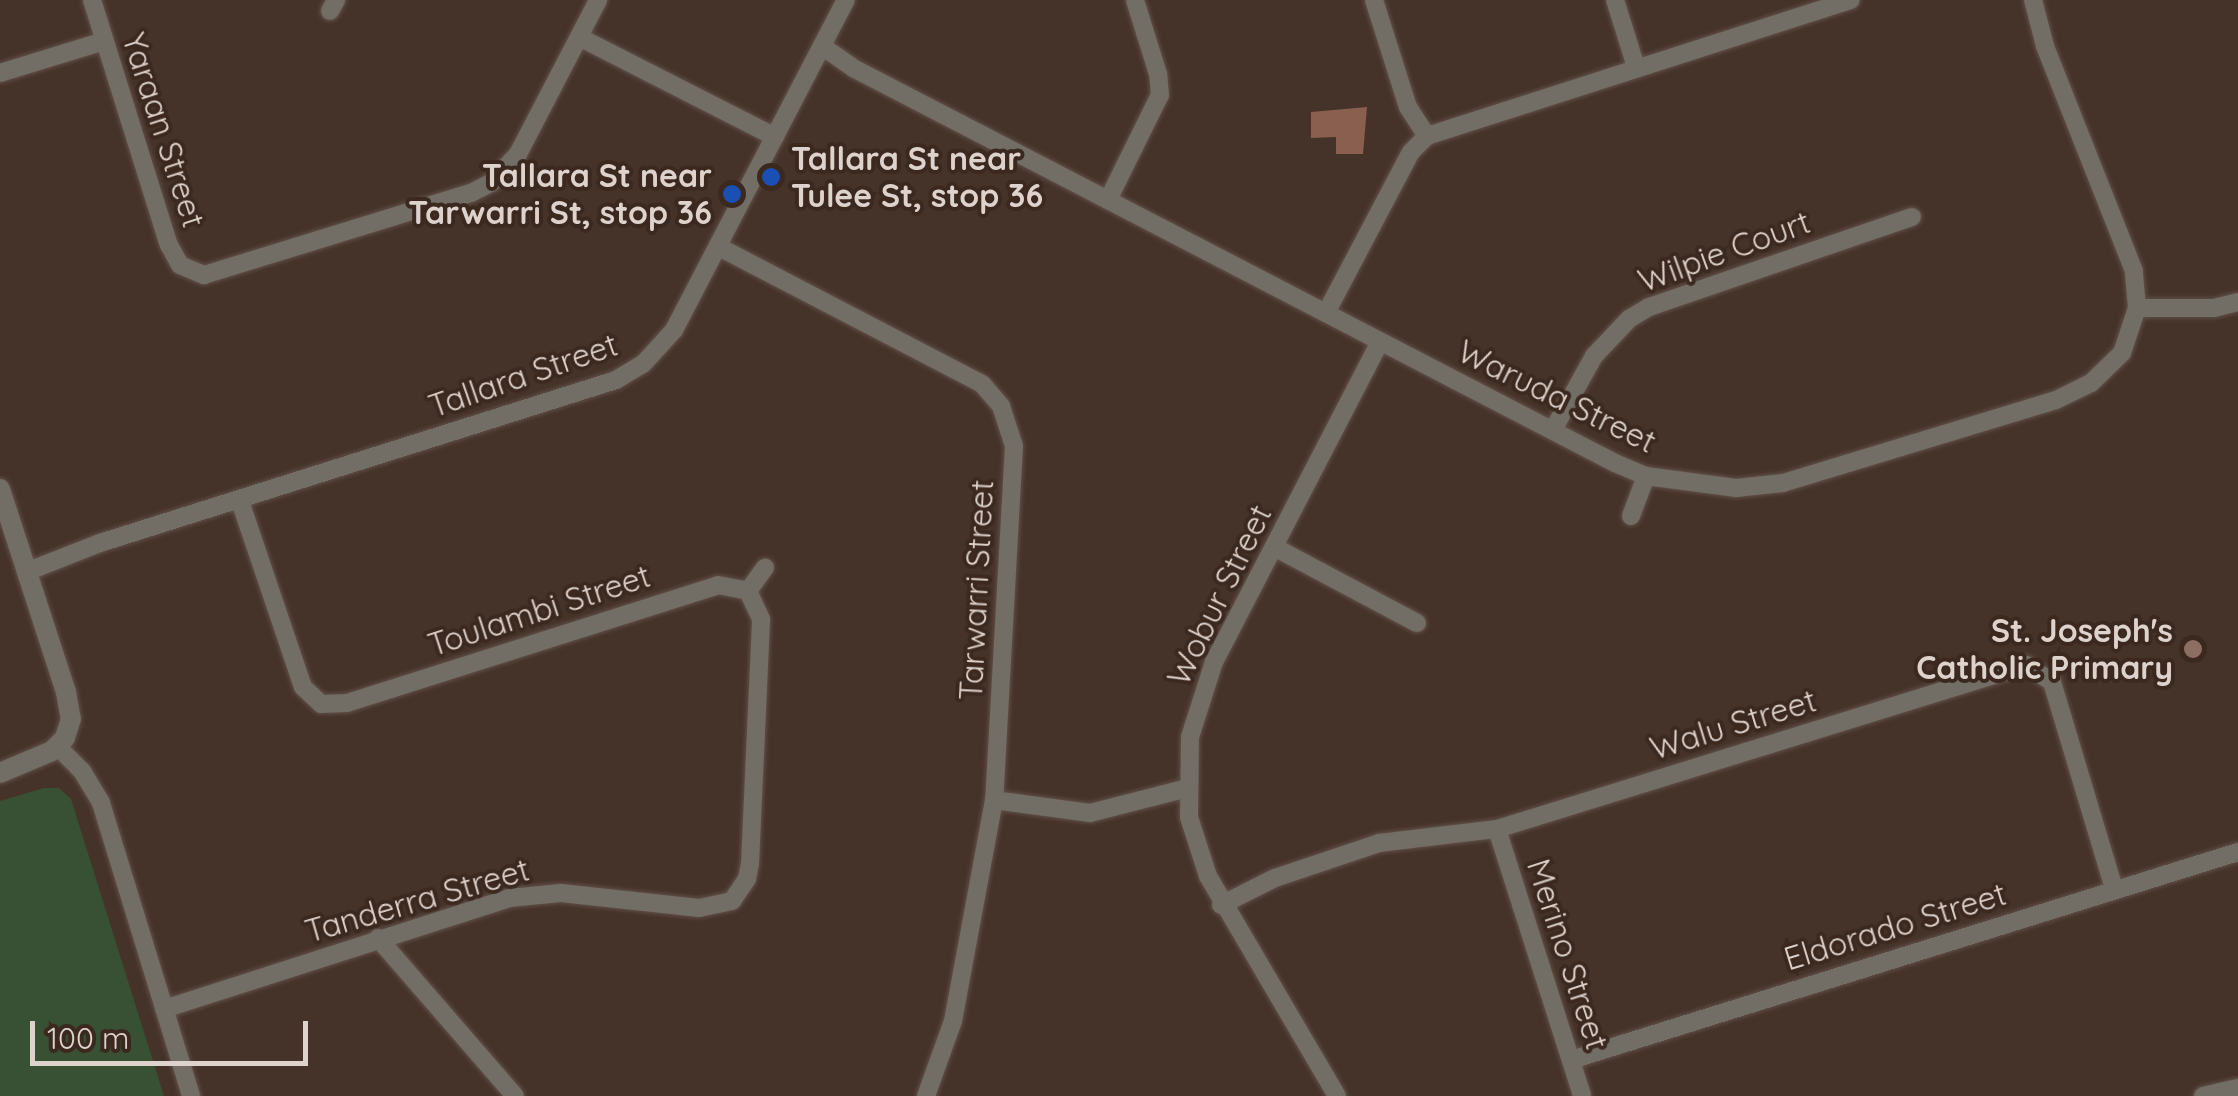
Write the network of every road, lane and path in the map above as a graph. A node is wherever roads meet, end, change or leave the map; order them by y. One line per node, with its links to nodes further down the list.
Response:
1 (92, 0): 10 (street, Yaraan Street)
2 (598, 0): 9 (street)
3 (846, 0): 11 (street, Tallara Street)
4 (1135, 0): 16 (street)
5 (1374, 0): 15 (street)
6 (1615, 0): 12 (street)
7 (1850, 0): 12 (street)
8 (2032, 0): 20 (street)
9 (579, 37): 10 (street, Yaraan Street); 14 (street)
10 (104, 41): 13 (street)
11 (822, 46): 14 (street, Tallara Street); 16 (street, Waruda Street)
12 (1636, 67): 15 (street)
13 (0, 72)
14 (774, 136): 18 (street, Tallara Street)
15 (1427, 136): 21 (street)
16 (1108, 200): 21 (street, Waruda Street)
17 (1912, 217): 23 (street, Wilpie Court)
18 (719, 247): 26 (street, Tallara Street); 38 (street, Tarwarri Street)
19 (2238, 302): 20 (street)
20 (2137, 308): 24 (street, Waruda Street)
21 (1326, 313): 22 (street, Waruda Street)
22 (1380, 342): 23 (street, Waruda Street); 28 (street, Wobur Street)
23 (1554, 430): 24 (street, Waruda Street)
24 (1646, 476): 27 (street)
25 (0, 488): 30 (street)
26 (240, 501): 30 (street, Tallara Street); 33 (street)
27 (1630, 516)
28 (1274, 548): 32 (street); 37 (street, Wobur Street)
29 (765, 568): 31 (street)
30 (26, 572): 35 (street)
31 (748, 591): 33 (street, Toulambi Street); 43 (street, Tanderra Street)
32 (1417, 623)
33 (321, 704): 34 (street)
34 (320, 724)
35 (58, 747): 36 (street); 44 (street)
36 (0, 772)
37 (1188, 788): 38 (street); 42 (street, Wobur Street)
38 (994, 800): 49 (street, Tarwarri Street)
39 (1498, 829): 41 (street, Walu Street); 42 (street, Walu Street); 45 (street, Merino Street)
40 (2238, 852): 41 (street, Eldorado Street)
41 (2114, 889): 45 (street, Eldorado Street)
42 (1221, 905): 50 (street, Wobur Street)
43 (378, 938): 44 (street, Tanderra Street); 48 (street)
44 (164, 1009): 47 (street)
45 (1571, 1060): 51 (street, Merino Street)
46 (2238, 1088): 52 (street)
47 (190, 1096)
48 (515, 1096)
49 (926, 1096)
50 (1337, 1096)
51 (1582, 1096)
52 (2202, 1096)

